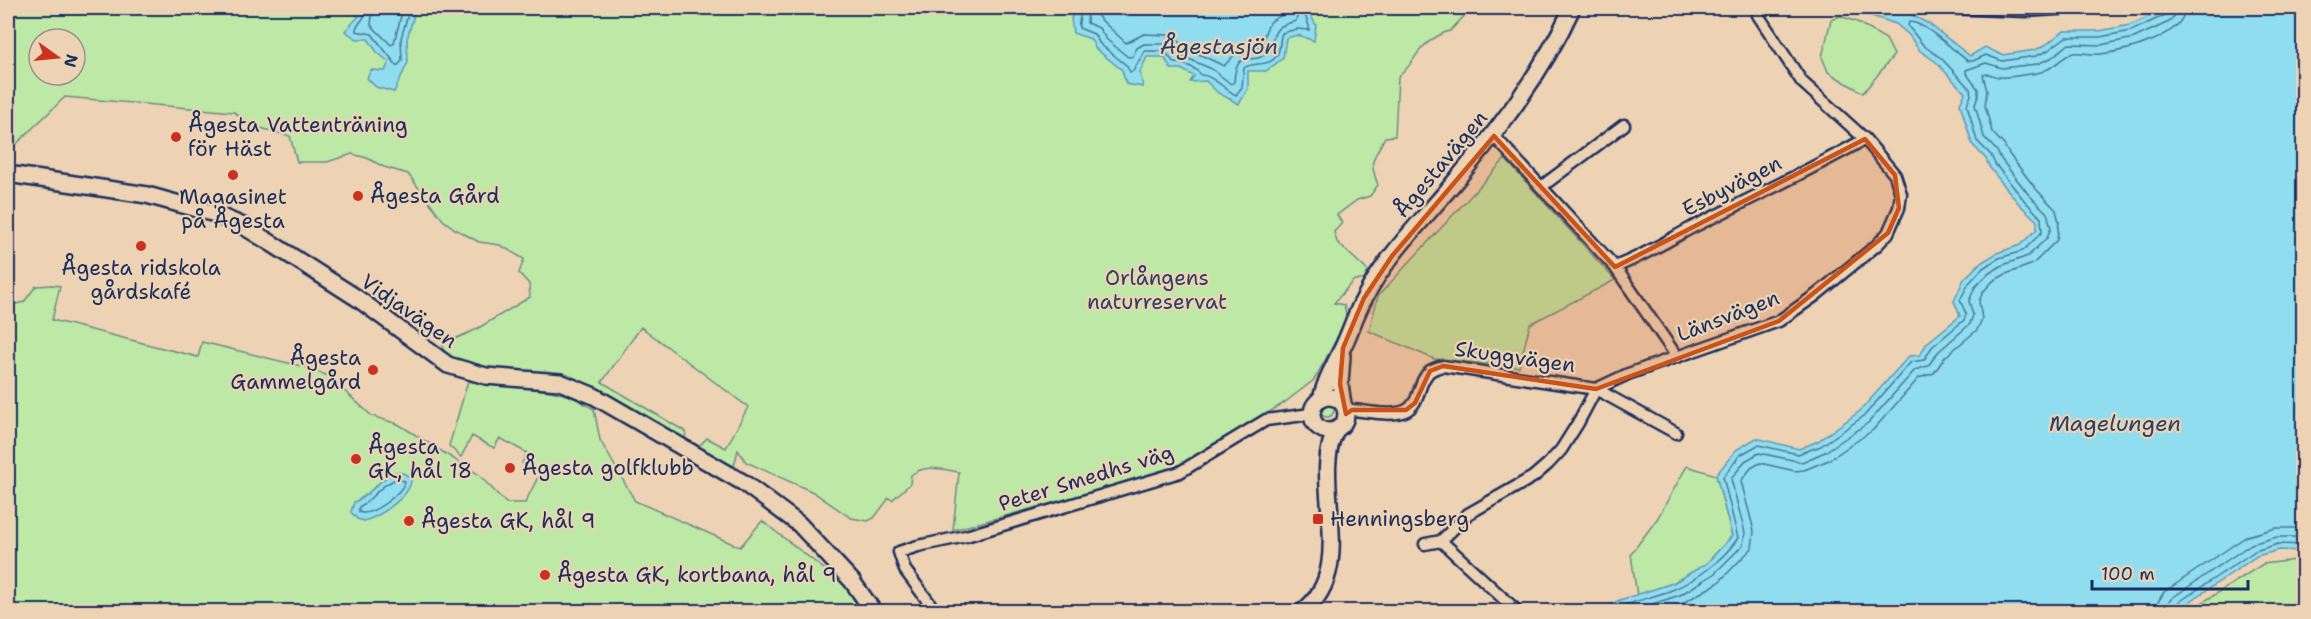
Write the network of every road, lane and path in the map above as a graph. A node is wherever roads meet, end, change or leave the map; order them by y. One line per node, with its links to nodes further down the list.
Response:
1 (1572, 8): 6 (street, Ågestavägen)
2 (1947, 8): 3 (street)
3 (2072, 8)
4 (1758, 15): 7 (street, Länsvägen)
5 (1624, 125): 9 (street)
6 (1494, 135): 9 (street); 11 (street, Ågestavägen)
7 (1865, 139): 10 (street, Esbyvägen); 12 (street, Länsvägen)
8 (8, 174): 21 (street, Vidjavägen)
9 (1541, 187): 10 (street)
10 (1615, 267): 12 (street)
11 (1343, 348): 14 (street, Ågestavägen); 15 (street, Ågestavägen)
12 (1677, 357): 13 (street, Länsvägen)
13 (1596, 389): 15 (street, Skuggvägen); 18 (street); 19 (street)
14 (1321, 399): 15 (street); 16 (street)
15 (1345, 409): 17 (street)
16 (1311, 414): 17 (street); 22 (street, Peter Smedhs väg)
17 (1328, 430): 23 (street)
18 (1676, 433)
19 (1441, 541): 20 (street); 24 (street)
20 (1425, 544)
21 (874, 612)
22 (936, 612)
23 (1302, 612)
24 (1518, 612)

